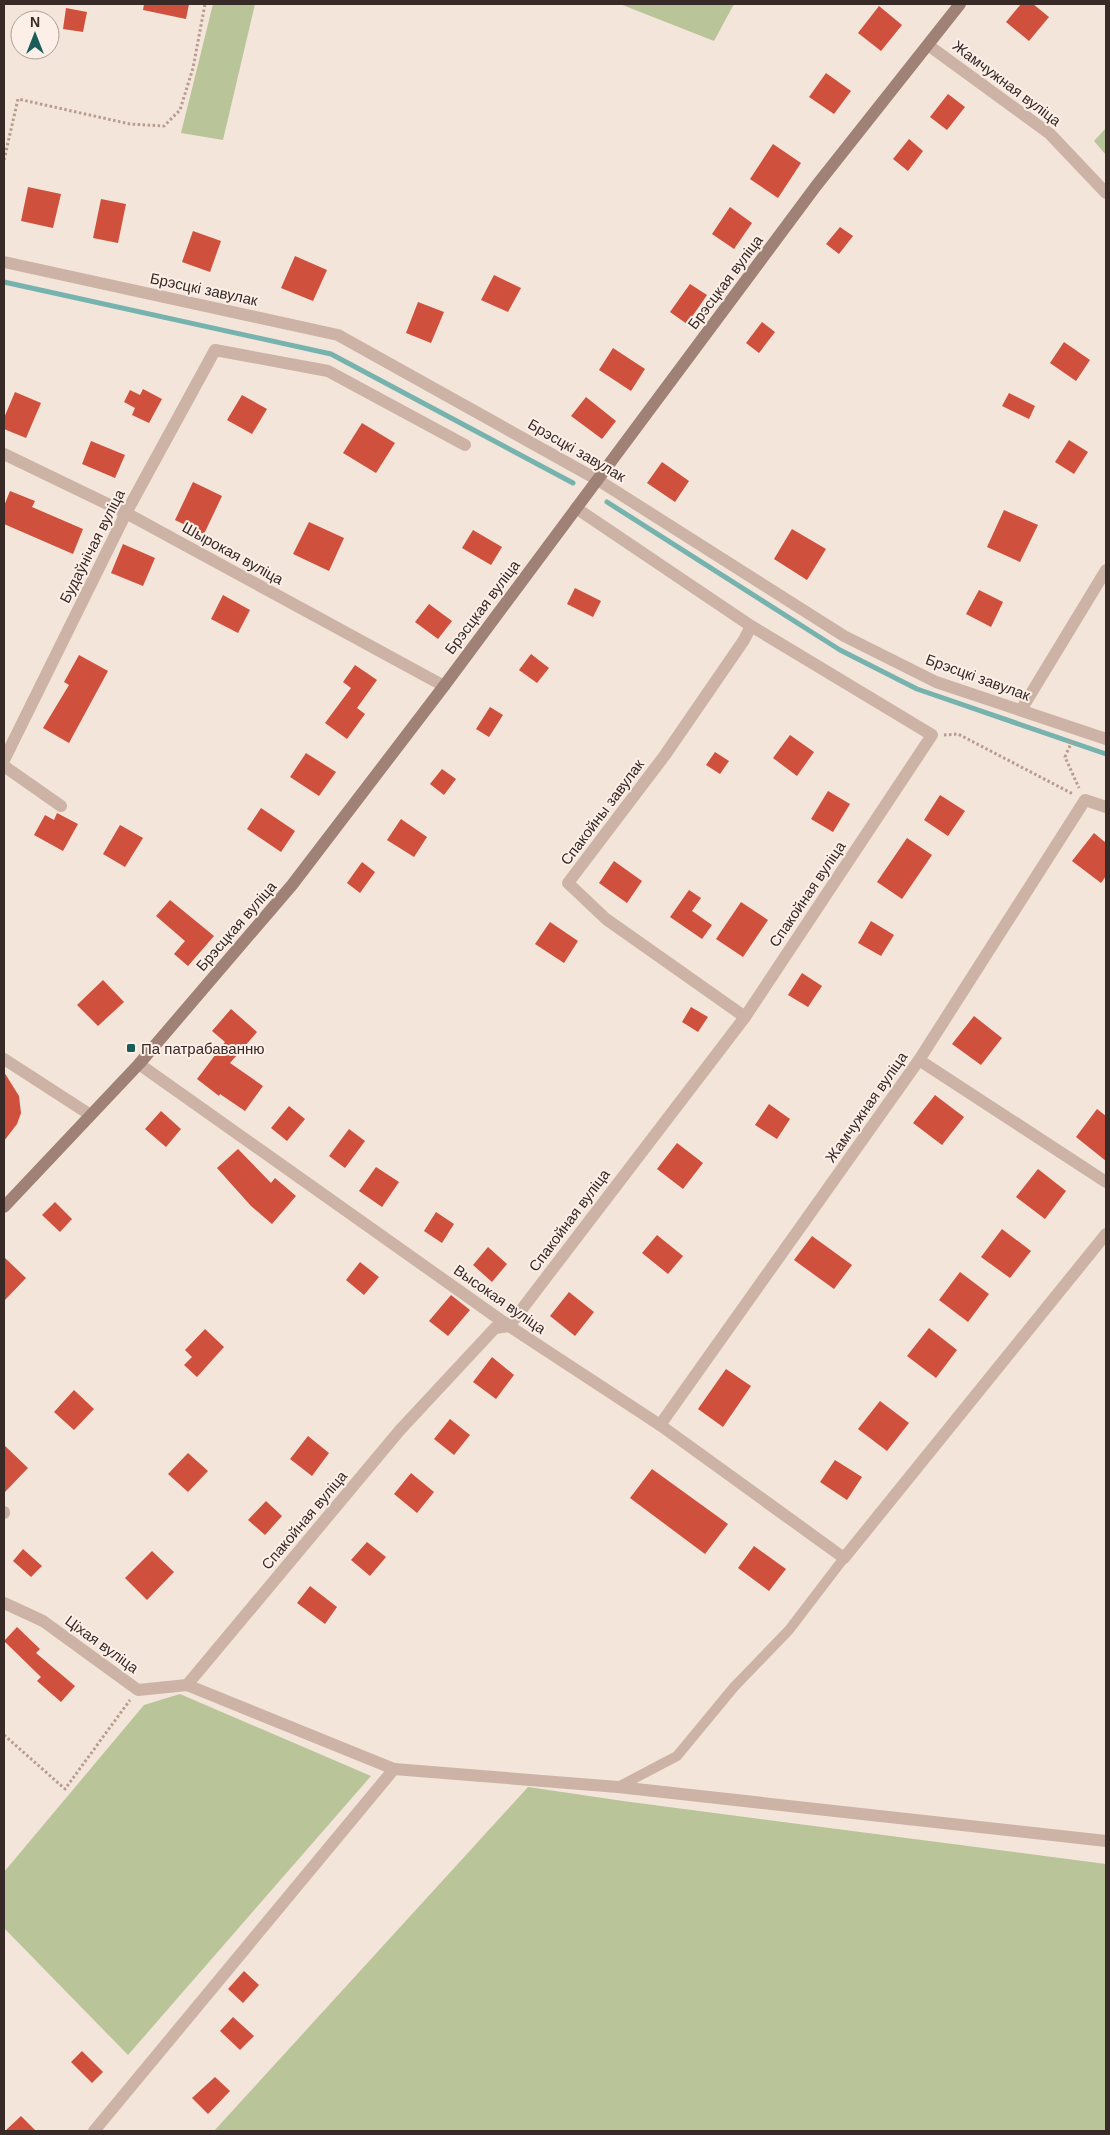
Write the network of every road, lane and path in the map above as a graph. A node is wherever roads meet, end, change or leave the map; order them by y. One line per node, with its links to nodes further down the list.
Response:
1 (205, 4): 4 (path)
2 (960, 4): 3 (street, Брэсцкая вуліца)
3 (928, 45): 5 (street, Жамчужная вуліца); 9 (street, Брэсцкая вуліца)
4 (4, 160)
5 (1106, 193)
6 (4, 262): 9 (street, Брэсцкі завулак)
7 (464, 445): 11 (street, Будаўнічая вуліца)
8 (4, 454): 11 (street, Шырокая вуліца)
9 (598, 480): 10 (street, Брэсцкая вуліца); 15 (street, Брэсцкі завулак)
10 (576, 508): 13 (street); 14 (street, Брэсцкая вуліца)
11 (126, 513): 14 (street, Шырокая вуліца); 19 (street, Будаўнічая вуліца)
12 (1106, 570): 15 (street)
13 (751, 626): 16 (street); 24 (street, Спакойны завулак)
14 (444, 686): 27 (street, Брэсцкая вуліца)
15 (1021, 710): 17 (street, Брэсцкі завулак)
16 (932, 735): 21 (path); 24 (street, Спакойная вуліца)
17 (1106, 739)
18 (1065, 757): 21 (path)
19 (4, 760)
20 (4, 766): 22 (street)
21 (1085, 800): 23 (street); 26 (street, Жамчужная вуліца)
22 (61, 806)
23 (1106, 807)
24 (745, 1017): 32 (street, Спакойная вуліца)
25 (4, 1059): 28 (street)
26 (919, 1060): 29 (street); 33 (street, Жамчужная вуліца)
27 (139, 1064): 28 (street, Брэсцкая вуліца); 32 (street, Высокая вуліца)
28 (89, 1114): 30 (street, Брэсцкая вуліца)
29 (1106, 1182)
30 (4, 1207)
31 (1106, 1234): 34 (street)
32 (509, 1326): 33 (street, Высокая вуліца); 36 (street, Спакойная вуліца)
33 (660, 1425): 34 (street, Высокая вуліца)
34 (844, 1558): 40 (lane)
35 (4, 1603): 37 (street, Ціхая вуліца)
36 (187, 1685): 37 (street, Ціхая вуліца); 39 (street)
37 (138, 1690): 38 (path)
38 (4, 1735)
39 (394, 1769): 40 (street); 42 (street)
40 (618, 1787): 41 (street)
41 (1106, 1841)
42 (94, 2131)

